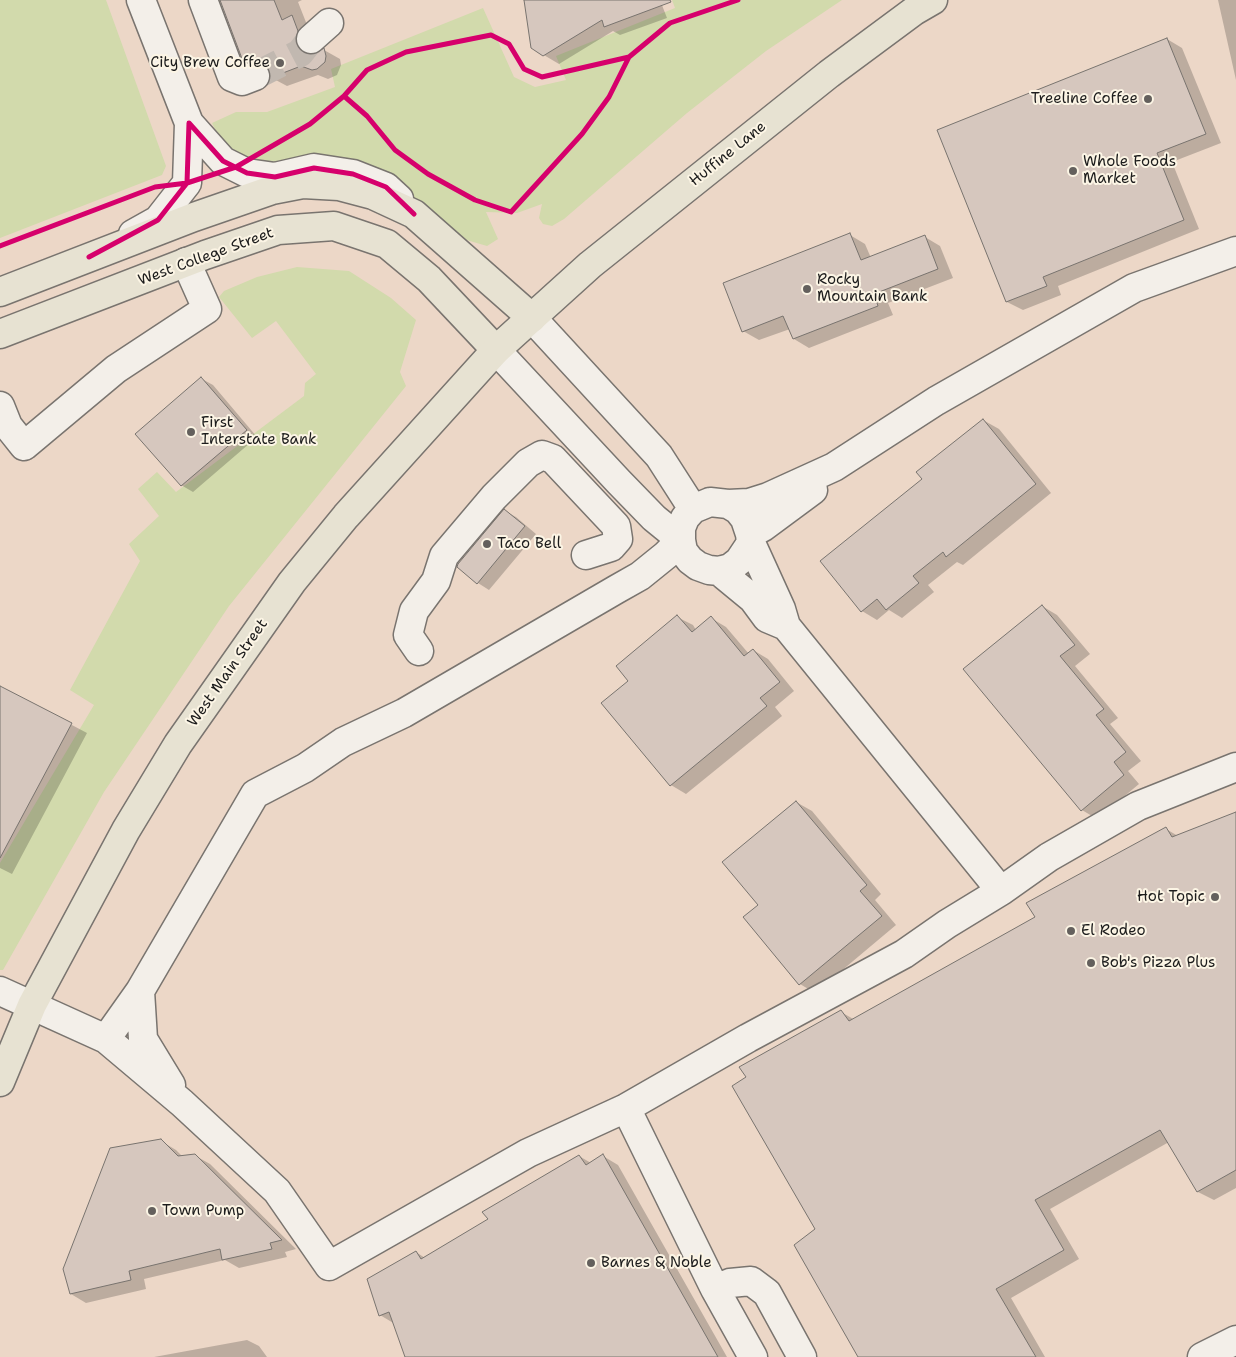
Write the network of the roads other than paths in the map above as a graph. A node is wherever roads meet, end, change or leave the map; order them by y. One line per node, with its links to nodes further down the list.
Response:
1 (141, 0): 5 (street)
2 (203, 0): 4 (street)
3 (933, 0): 12 (main road, Huffine Lane)
4 (255, 76)
5 (189, 123): 7 (street); 9 (street)
6 (272, 190): 7 (main road); 9 (main road); 10 (main road)
7 (414, 214): 12 (main road)
8 (1236, 251): 16 (street)
9 (89, 257): 11 (main road)
10 (186, 262): 13 (main road, West College Street); 14 (main road, West College Street); 15 (street)
11 (0, 292)
12 (532, 318): 14 (main road, West Main Street); 18 (street)
13 (0, 334)
14 (496, 350): 20 (street); 30 (main road, West Main Street)
15 (0, 406)
16 (834, 467): 17 (street); 19 (street)
17 (728, 504): 18 (street); 19 (street)
18 (693, 509): 20 (street)
19 (751, 538): 22 (street); 24 (street)
20 (681, 540): 22 (street); 23 (street)
21 (586, 555): 25 (street)
22 (714, 570): 23 (street); 24 (street)
23 (617, 589): 29 (street)
24 (786, 626): 27 (street)
25 (419, 651)
26 (1236, 767): 27 (street)
27 (1001, 891): 34 (street)
28 (0, 991): 30 (street)
29 (140, 991): 31 (street); 33 (street)
30 (32, 1005): 31 (street); 32 (main road, West Main Street)
31 (106, 1039): 33 (street)
32 (0, 1082)
33 (182, 1103): 34 (street)
34 (626, 1108): 35 (street)
35 (715, 1289): 37 (street); 38 (street)
36 (1236, 1340): 39 (street)
37 (753, 1357)
38 (802, 1357)
39 (1202, 1357)

